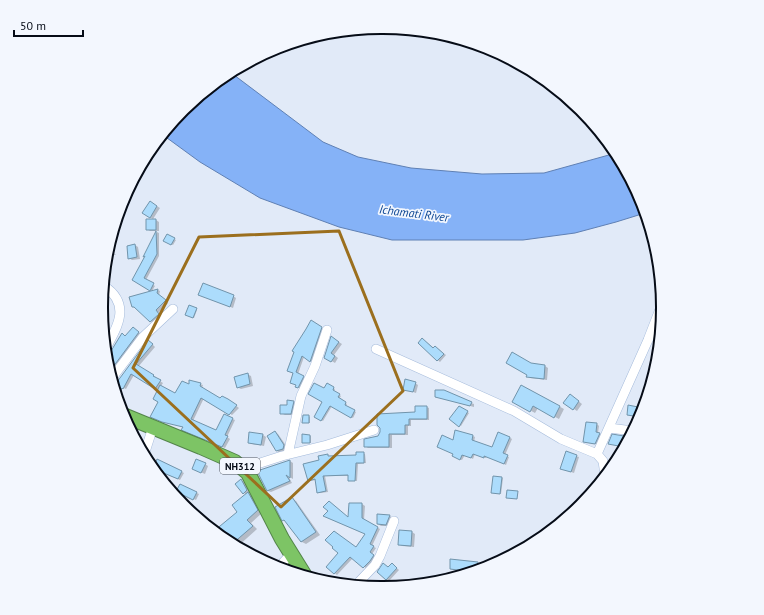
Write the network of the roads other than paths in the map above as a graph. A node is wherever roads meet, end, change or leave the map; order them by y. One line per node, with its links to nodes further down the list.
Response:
1 (109, 289): 5 (street)
2 (173, 309): 7 (street)
3 (655, 321): 10 (street)
4 (327, 330): 14 (street)
5 (111, 340)
6 (376, 349): 15 (street)
7 (117, 372)
8 (132, 419): 9 (highway, NH312)
9 (153, 427): 13 (street); 17 (highway, NH312)
10 (609, 428): 12 (street); 15 (street)
11 (374, 430): 14 (street)
12 (626, 430)
13 (147, 446)
14 (288, 454): 17 (street)
15 (598, 454): 16 (street)
16 (604, 467)
17 (242, 469): 19 (highway, NH312)
18 (394, 521): 22 (street)
19 (291, 554): 20 (street); 21 (highway, NH312)
20 (283, 562)
21 (300, 568)
22 (361, 580)

